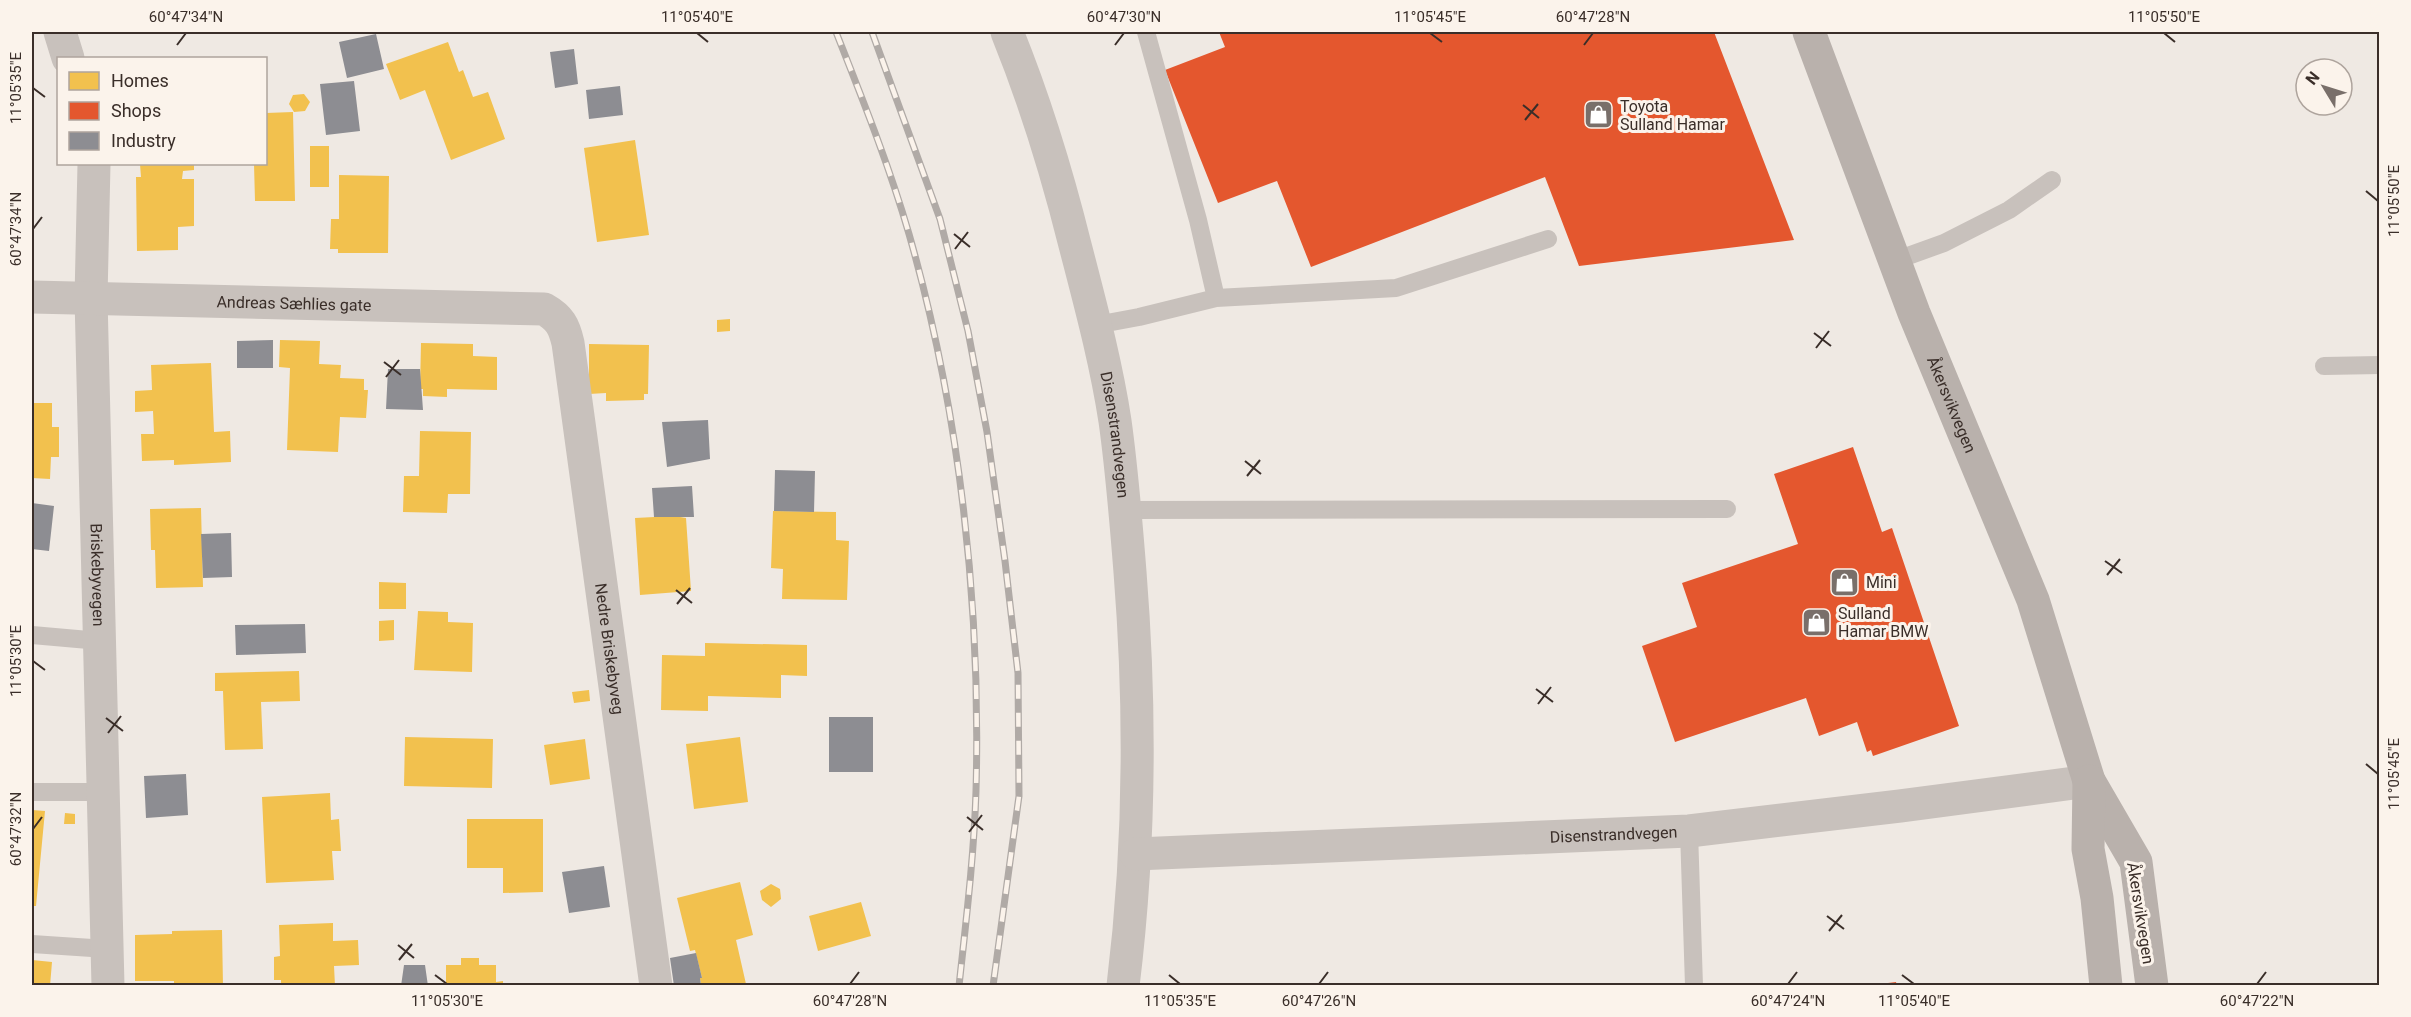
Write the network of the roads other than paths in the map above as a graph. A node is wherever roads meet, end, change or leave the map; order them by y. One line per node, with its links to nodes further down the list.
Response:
1 (60, 32): 5 (street)
2 (1007, 32): 14 (street, Disenstrandvegen)
3 (1146, 32): 12 (lane)
4 (1809, 32): 9 (street, Åkersvikvegen)
5 (69, 57)
6 (94, 165): 11 (street, Briskebyvegen)
7 (2052, 180): 9 (lane)
8 (1548, 239): 12 (lane)
9 (1894, 261): 21 (street, Åkersvikvegen)
10 (32, 297): 11 (street, Andreas Sæhlies gate)
11 (91, 298): 13 (street, Andreas Sæhlies gate); 20 (street, Briskebyvegen)
12 (1216, 298): 14 (lane)
13 (556, 316): 29 (street, Nedre Briskebyveg)
14 (1096, 325): 18 (street, Disenstrandvegen)
15 (2379, 365): 16 (lane)
16 (2324, 366)
17 (1727, 509): 18 (lane)
18 (1125, 510): 25 (street, Disenstrandvegen)
19 (32, 635): 20 (lane)
20 (100, 641): 23 (street, Briskebyvegen)
21 (2089, 781): 24 (street, Disenstrandvegen); 32 (street, Åkersvikvegen); 33 (street, Åkersvikvegen)
22 (32, 792): 23 (lane)
23 (103, 792): 27 (street, Briskebyvegen)
24 (1689, 831): 25 (street, Disenstrandvegen); 31 (lane)
25 (1136, 854): 30 (street, Disenstrandvegen)
26 (32, 944): 27 (lane)
27 (107, 949): 28 (street, Briskebyvegen)
28 (108, 986)
29 (656, 986)
30 (1123, 986)
31 (1694, 986)
32 (2106, 986)
33 (2152, 986)

